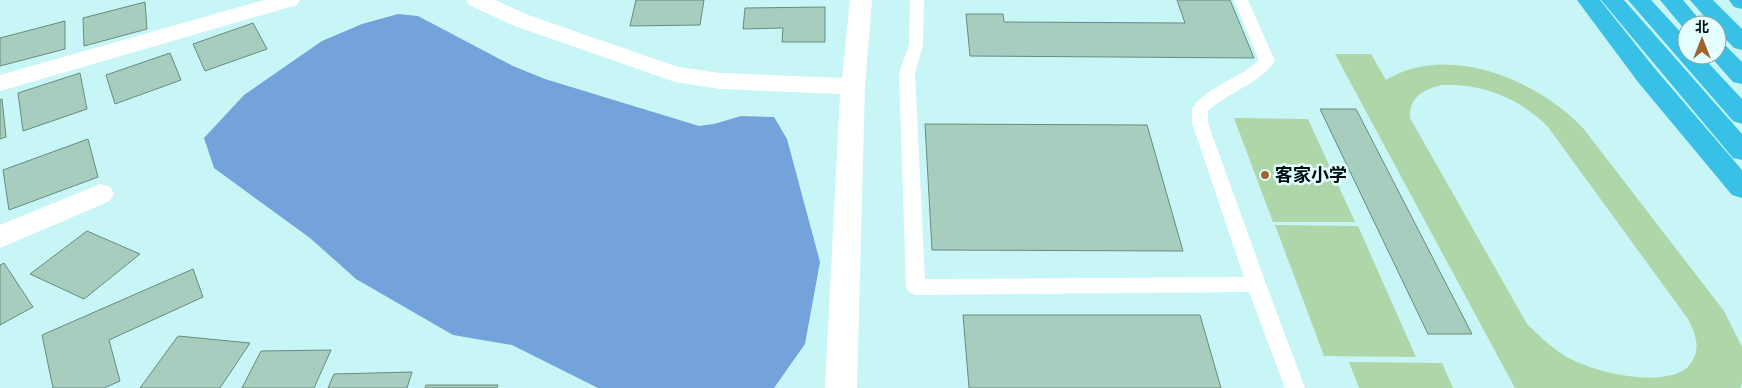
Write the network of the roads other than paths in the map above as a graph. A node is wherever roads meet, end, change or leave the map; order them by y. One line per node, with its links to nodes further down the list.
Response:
1 (289, 0): 17 (street)
2 (477, 0): 18 (street)
3 (861, 0): 18 (street)
4 (917, 0): 24 (lane)
5 (1241, 0): 24 (lane)
6 (1588, 0): 21 (highway)
7 (1612, 0): 20 (highway)
8 (1639, 0): 12 (highway)
9 (1671, 0): 11 (highway)
10 (1701, 0): 13 (highway)
11 (1684, 15)
12 (1677, 42)
13 (1742, 43)
14 (1727, 60): 16 (highway)
15 (1698, 65): 19 (highway)
16 (1742, 76)
17 (0, 84)
18 (853, 86): 25 (street)
19 (1742, 115)
20 (1742, 151)
21 (1742, 188)
22 (100, 194): 23 (street)
23 (0, 237)
24 (1256, 284): 26 (lane)
25 (841, 388)
26 (1295, 388)

